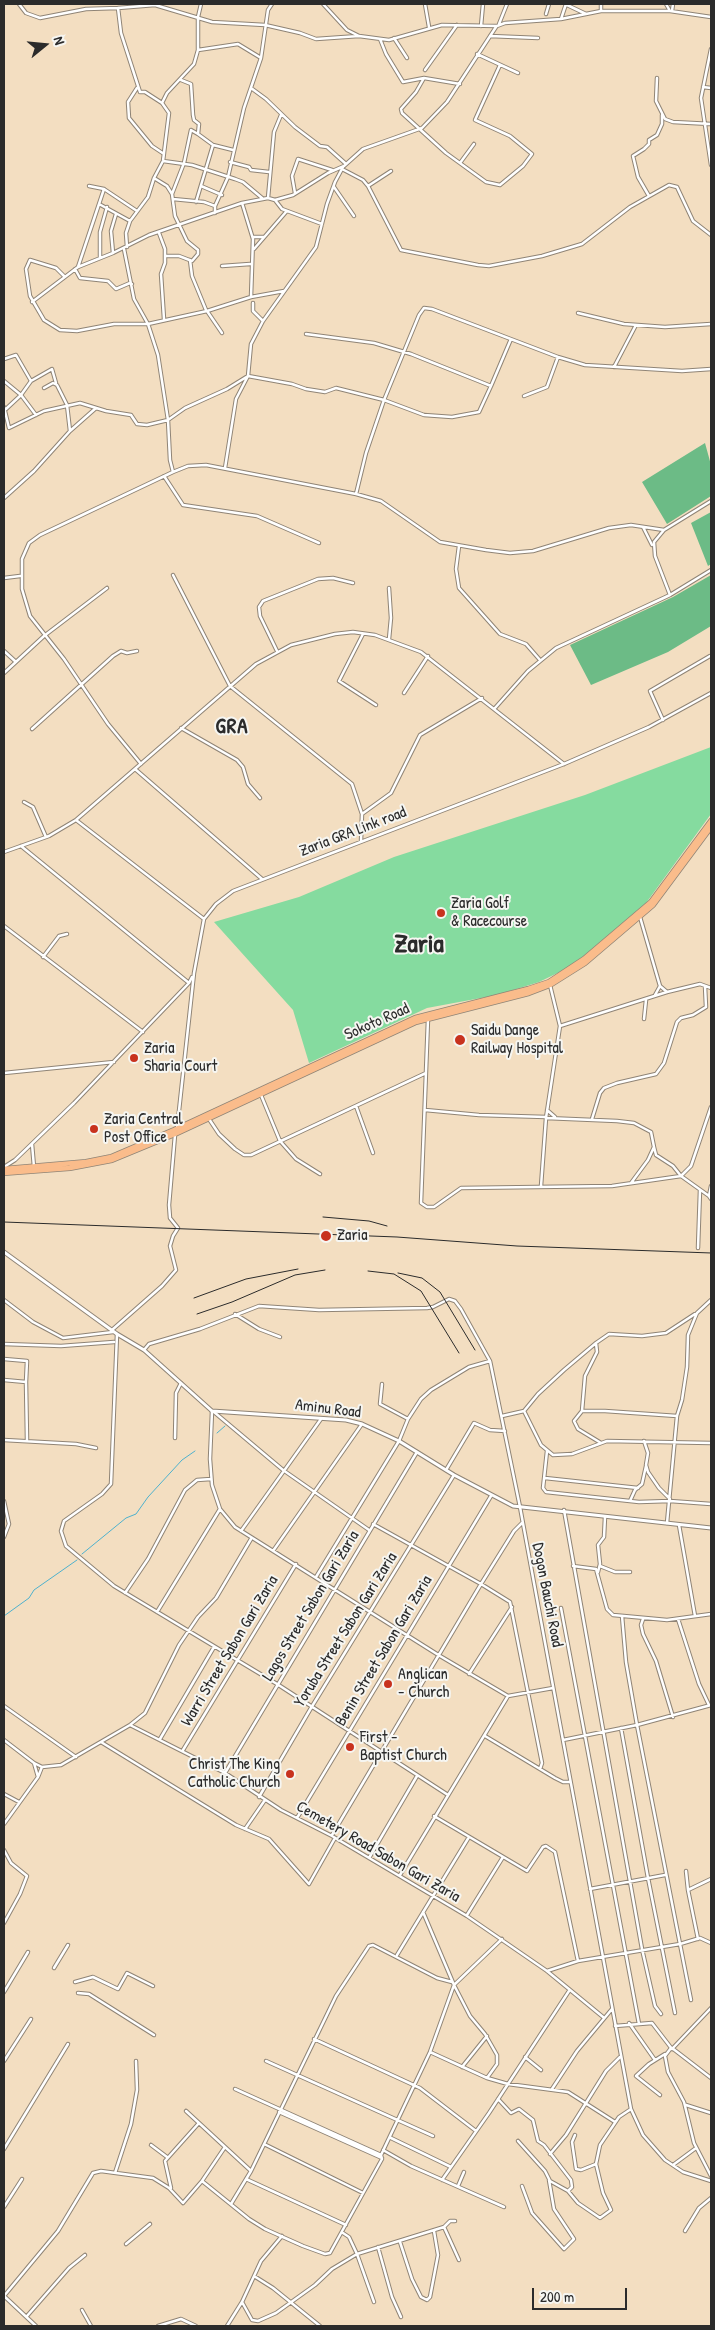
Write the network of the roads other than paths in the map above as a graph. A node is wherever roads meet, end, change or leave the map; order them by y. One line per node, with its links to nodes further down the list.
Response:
1 (19, 4): 13 (street)
2 (201, 4): 18 (street)
3 (272, 4): 21 (street)
4 (323, 4): 26 (street)
5 (426, 4): 25 (street)
6 (483, 4): 24 (street)
7 (507, 4): 23 (street)
8 (549, 4): 16 (street)
9 (566, 4): 17 (street); 20 (street)
10 (601, 4): 14 (street)
11 (666, 4): 15 (street)
12 (673, 4): 15 (street)
13 (118, 8): 18 (street); 44 (street)
14 (601, 11): 15 (street); 17 (street)
15 (671, 11): 19 (street)
16 (546, 14)
17 (587, 14): 20 (street)
18 (198, 17): 21 (street); 32 (street)
19 (711, 17)
20 (561, 19): 23 (street)
21 (265, 25): 26 (street); 35 (street)
22 (456, 25): 24 (street); 25 (street); 38 (street)
23 (498, 25): 24 (street); 27 (street)
24 (481, 26)
25 (429, 27): 28 (street)
26 (359, 36): 30 (street)
27 (490, 36): 29 (street); 33 (street)
28 (394, 38): 30 (street); 36 (street)
29 (538, 38)
30 (380, 39): 41 (street)
31 (711, 49): 34 (street)
32 (198, 50): 35 (street); 40 (street)
33 (477, 54): 37 (street); 43 (street)
34 (711, 55): 45 (street)
35 (261, 58): 46 (street)
36 (407, 58)
37 (500, 65): 39 (street); 62 (street)
38 (425, 70)
39 (518, 73)
40 (182, 78): 48 (street); 54 (street)
41 (424, 78): 43 (street); 53 (street)
42 (657, 78): 50 (street)
43 (460, 84): 53 (street)
44 (138, 86): 48 (street); 58 (street)
45 (703, 87): 47 (street); 51 (street)
46 (251, 88): 49 (street); 57 (street)
47 (711, 88)
48 (162, 103): 58 (street)
49 (281, 115): 64 (street); 68 (street)
50 (662, 116): 51 (street); 79 (street)
51 (704, 124): 52 (street); 63 (street)
52 (711, 124)
53 (418, 130): 62 (street); 64 (street)
54 (198, 134): 55 (street); 61 (street)
55 (214, 144): 57 (street); 65 (street)
56 (474, 144): 62 (street)
57 (233, 150): 60 (street)
58 (164, 154): 59 (street)
59 (163, 161): 61 (street); 70 (street)
60 (230, 162): 68 (street); 69 (street)
61 (184, 163): 65 (street); 76 (street)
62 (460, 163)
63 (711, 164)
64 (344, 166): 66 (street); 73 (street); 74 (street)
65 (205, 169): 69 (street); 72 (street)
66 (334, 170): 77 (street); 77 (street)
67 (391, 171): 73 (street)
68 (270, 173): 80 (street)
69 (228, 177): 78 (street); 81 (street)
70 (154, 178): 76 (street); 89 (street)
71 (89, 186): 75 (street)
72 (201, 186): 78 (street); 84 (street)
73 (368, 186): 79 (street)
74 (334, 187): 93 (street); 96 (street)
75 (104, 189): 86 (street); 89 (street)
76 (172, 194): 82 (street)
77 (295, 194): 83 (street)
78 (222, 195): 88 (street)
79 (649, 196): 98 (street)
80 (268, 198): 81 (street); 83 (street)
81 (263, 199): 85 (street)
82 (173, 200): 84 (street); 95 (street)
83 (275, 200): 90 (street)
84 (196, 202): 88 (street)
85 (242, 203): 91 (street); 99 (street)
86 (98, 204): 87 (street); 109 (street)
87 (107, 206): 92 (street); 105 (street)
88 (215, 206): 91 (street)
89 (137, 211): 94 (street)
90 (286, 212): 96 (street); 100 (street)
91 (215, 213): 95 (street)
92 (116, 214): 94 (street); 103 (street)
93 (354, 216)
94 (130, 221): 101 (street)
95 (180, 224): 97 (street); 106 (street)
96 (322, 224): 112 (street)
97 (159, 233): 101 (street); 104 (street)
98 (711, 235)
99 (253, 237): 100 (street); 102 (street)
100 (264, 237): 102 (street)
101 (125, 247): 103 (street); 111 (street)
102 (252, 250): 107 (street)
103 (113, 253): 105 (street)
104 (165, 256): 106 (street); 118 (street)
105 (100, 258): 109 (street)
106 (190, 260): 116 (street)
107 (250, 264): 108 (street); 113 (street)
108 (222, 266)
109 (76, 268): 110 (street); 111 (street)
110 (64, 276): 114 (street); 114 (street)
111 (132, 285): 120 (street)
112 (284, 291): 113 (street); 119 (street)
113 (251, 296): 116 (street)
114 (32, 302): 120 (street)
115 (253, 303): 119 (street)
116 (207, 311): 118 (street); 123 (street)
117 (578, 313): 122 (street)
118 (164, 320): 120 (street)
119 (263, 321): 131 (street)
120 (148, 324): 144 (street)
121 (711, 324): 122 (street)
122 (636, 325): 129 (street)
123 (222, 333)
124 (306, 334): 126 (street)
125 (511, 338): 126 (street); 127 (street); 135 (street)
126 (404, 352): 135 (street); 139 (street)
127 (558, 357): 129 (street); 138 (street)
128 (4, 359): 133 (street)
129 (614, 368): 130 (street)
130 (711, 368)
131 (248, 376): 139 (street); 144 (street); 146 (street)
132 (4, 381): 137 (street)
133 (31, 381): 134 (street); 137 (street)
134 (56, 383): 136 (street); 140 (street)
135 (491, 386): 139 (street)
136 (44, 388)
137 (21, 395): 141 (street); 143 (street)
138 (524, 396)
139 (384, 400): 149 (street)
140 (67, 405): 142 (street); 143 (street); 145 (street)
141 (5, 408): 143 (street)
142 (96, 408): 144 (street); 145 (street)
143 (36, 415)
144 (168, 420): 147 (street)
145 (70, 431): 150 (street)
146 (225, 468): 147 (street); 149 (street)
147 (173, 472): 148 (street)
148 (164, 476): 154 (street); 159 (street)
149 (356, 494): 155 (street)
150 (4, 498)
151 (711, 501): 153 (street)
152 (643, 526): 153 (street); 155 (street); 156 (street)
153 (664, 530): 156 (street)
154 (319, 543)
155 (458, 546): 173 (street)
156 (653, 546): 164 (street)
157 (711, 570): 164 (street)
158 (174, 575): 177 (street)
159 (20, 576): 160 (street); 166 (street)
160 (4, 578)
161 (353, 583): 170 (street)
162 (107, 588): 166 (street)
163 (389, 588): 167 (street)
164 (670, 595): 173 (street)
165 (363, 634): 167 (street); 170 (street); 181 (street)
166 (44, 636): 174 (street); 176 (street)
167 (389, 639): 171 (street)
168 (4, 651): 174 (street)
169 (136, 651): 176 (street)
170 (277, 651): 177 (street)
171 (428, 656): 178 (street); 180 (street)
172 (710, 656): 183 (street)
173 (541, 660): 182 (street)
174 (16, 662): 175 (street)
175 (4, 673)
176 (81, 684): 185 (street); 186 (street)
177 (230, 686): 184 (street); 191 (street)
178 (404, 693)
179 (711, 693): 183 (street, Zaria GRA Link road)
180 (482, 698): 182 (street); 191 (street)
181 (376, 705)
182 (495, 708): 187 (street)
183 (663, 720): 187 (street, Zaria GRA Link road)
184 (182, 728): 186 (street); 189 (street)
185 (32, 729)
186 (141, 764): 188 (street)
187 (564, 764): 196 (street, Zaria GRA Link road)
188 (135, 769): 192 (street); 199 (street)
189 (260, 798)
190 (24, 802): 195 (street)
191 (362, 814): 196 (street)
192 (76, 820): 195 (street); 201 (street)
193 (711, 821): 230 (main road, Sokoto Road)
194 (711, 827): 200 (main road, Sokoto Road)
195 (46, 837): 197 (street)
196 (362, 841): 199 (street, Zaria GRA Link road)
197 (21, 846): 198 (street); 206 (street)
198 (4, 852)
199 (262, 880): 201 (street, Zaria GRA Link road)
200 (640, 916): 207 (main road, Sokoto Road); 208 (street)
201 (204, 919): 205 (street)
202 (4, 926): 204 (street)
203 (68, 934): 204 (street)
204 (43, 957): 217 (street)
205 (194, 974): 206 (street); 230 (street)
206 (189, 984): 217 (street)
207 (550, 985): 214 (main road, Sokoto Road); 216 (street)
208 (660, 986): 211 (street); 212 (street)
209 (705, 986): 210 (street); 211 (street); 229 (street)
210 (711, 988)
211 (667, 992): 212 (street)
212 (654, 996): 213 (street)
213 (646, 1000): 215 (street); 216 (street)
214 (428, 1017): 220 (street); 221 (main road, Sokoto Road)
215 (644, 1019)
216 (560, 1026): 225 (street)
217 (143, 1032): 218 (street)
218 (114, 1062): 219 (street); 232 (street)
219 (4, 1073)
220 (426, 1073): 222 (street); 224 (street)
221 (261, 1093): 228 (main road, Sokoto Road); 231 (street)
222 (356, 1106): 231 (street); 234 (street)
223 (711, 1107): 238 (street)
224 (425, 1110): 226 (street); 240 (street)
225 (547, 1110): 226 (street); 227 (street)
226 (546, 1117): 227 (street); 240 (street)
227 (555, 1117): 229 (street)
228 (208, 1118): 230 (main road, Sokoto Road); 231 (street)
229 (592, 1119): 233 (street)
230 (176, 1131): 235 (main road, Sokoto Road); 236 (main road, Sokoto Road); 250 (street)
231 (280, 1141): 237 (street)
232 (32, 1144): 235 (street); 236 (street)
233 (654, 1147): 238 (street); 239 (street)
234 (372, 1153)
235 (34, 1167): 236 (main road, Sokoto Road)
236 (4, 1170)
237 (320, 1174)
238 (681, 1176): 239 (street); 242 (street)
239 (630, 1184): 240 (street)
240 (541, 1186)
241 (711, 1186): 243 (street)
242 (700, 1190): 243 (street); 244 (street)
243 (710, 1198)
244 (698, 1248)
245 (4, 1252): 250 (street)
246 (4, 1300): 250 (street)
247 (711, 1300): 248 (street)
248 (697, 1313): 253 (street); 266 (street)
249 (235, 1314): 251 (street); 255 (street); 257 (street, Dogon Bauchi Road)
250 (114, 1332): 252 (street); 255 (street)
251 (280, 1336)
252 (115, 1342): 254 (street); 322 (street)
253 (596, 1343): 263 (street); 264 (street)
254 (4, 1344)
255 (144, 1350): 260 (street)
256 (4, 1359): 259 (street)
257 (490, 1361): 265 (street, Dogon Bauchi Road); 268 (street)
258 (4, 1380): 259 (street)
259 (26, 1382): 274 (street)
260 (182, 1382): 262 (street); 271 (street)
261 (382, 1384): 268 (street)
262 (212, 1411): 267 (street, Aminu Road); 285 (street); 289 (street)
263 (524, 1411): 265 (street); 282 (street)
264 (582, 1411): 266 (street); 278 (street)
265 (502, 1416): 270 (street, Dogon Bauchi Road)
266 (677, 1416): 277 (street)
267 (320, 1419): 269 (street, Aminu Road); 285 (street)
268 (408, 1419): 275 (street)
269 (362, 1424): 275 (street, Aminu Road); 291 (street)
270 (504, 1431): 286 (street); 297 (street, Dogon Bauchi Road)
271 (175, 1438)
272 (4, 1440): 274 (street)
273 (644, 1440): 276 (street); 278 (street); 281 (street)
274 (27, 1441): 280 (street)
275 (399, 1441): 283 (street, Aminu Road); 301 (street)
276 (653, 1441): 277 (street); 281 (street)
277 (675, 1441): 279 (street); 293 (street)
278 (601, 1443): 282 (street)
279 (711, 1443)
280 (96, 1448)
281 (647, 1449): 284 (street)
282 (547, 1451): 288 (street)
283 (417, 1452): 286 (street, Aminu Road); 304 (street, Lagos Street Sabon Gari Zaria)
284 (646, 1465): 290 (street); 293 (street)
285 (284, 1470): 291 (street); 308 (street)
286 (446, 1470): 287 (street, Aminu Road)
287 (454, 1476): 292 (street, Aminu Road); 311 (street, Yoruba Street Sabon Gari Zaria)
288 (545, 1478): 290 (street); 295 (street)
289 (211, 1479): 298 (street); 322 (street)
290 (636, 1489): 295 (street)
291 (314, 1492): 301 (street); 312 (street)
292 (491, 1496): 297 (street, Aminu Road); 316 (street, Benin Street Sabon Gari Zaria)
293 (670, 1500): 295 (street); 296 (street); 303 (street)
294 (4, 1501): 309 (street)
295 (630, 1501)
296 (711, 1504)
297 (520, 1507): 299 (street, Aminu Road); 302 (street, Dogon Bauchi Road)
298 (220, 1509): 308 (street); 325 (street)
299 (564, 1510): 300 (street, Aminu Road); 314 (street)
300 (605, 1515): 303 (street, Aminu Road); 315 (street)
301 (352, 1518): 307 (street); 319 (street)
302 (522, 1523): 320 (street); 339 (street, Dogon Bauchi Road)
303 (667, 1523): 305 (street, Aminu Road)
304 (373, 1524): 307 (street, Lagos Street Sabon Gari Zaria); 311 (street)
305 (679, 1524): 306 (street, Aminu Road); 329 (street)
306 (711, 1528)
307 (369, 1530): 321 (street, Lagos Street Sabon Gari Zaria)
308 (241, 1531): 310 (street)
309 (4, 1537)
310 (252, 1539): 312 (street); 332 (street)
311 (411, 1546): 316 (street); 326 (street, Yoruba Street Sabon Gari Zaria)
312 (273, 1551): 313 (street)
313 (296, 1564): 319 (street); 336 (street, Warri Street Sabon Gari Zaria)
314 (573, 1566): 317 (street); 350 (street)
315 (600, 1566): 317 (street); 318 (street)
316 (450, 1567): 320 (street); 333 (street, Benin Street Sabon Gari Zaria)
317 (598, 1572): 328 (street)
318 (630, 1572)
319 (316, 1577): 321 (street)
320 (481, 1584): 323 (street); 335 (street)
321 (334, 1589): 326 (street); 338 (street, Lagos Street Sabon Gari Zaria)
322 (125, 1593): 325 (street)
323 (512, 1607): 337 (street); 340 (street)
324 (561, 1608): 352 (street)
325 (157, 1612): 332 (street)
326 (371, 1613): 333 (street); 344 (street, Yoruba Street Sabon Gari Zaria)
327 (711, 1614): 329 (street)
328 (622, 1616): 330 (street); 347 (street)
329 (695, 1616): 331 (street)
330 (643, 1619): 331 (street); 345 (street)
331 (678, 1619): 342 (street)
332 (188, 1630): 334 (street); 346 (street)
333 (408, 1636): 335 (street); 349 (street, Benin Street Sabon Gari Zaria)
334 (214, 1647): 336 (street); 353 (street)
335 (440, 1656): 337 (street); 358 (street)
336 (237, 1660): 338 (street); 357 (street, Warri Street Sabon Gari Zaria)
337 (469, 1674): 341 (street)
338 (277, 1684): 344 (street); 363 (street, Lagos Street Sabon Gari Zaria)
339 (553, 1688): 340 (street); 355 (street, Dogon Bauchi Road)
340 (529, 1693): 341 (street); 362 (street)
341 (508, 1696): 351 (street)
342 (710, 1705): 345 (street)
343 (4, 1706): 359 (street)
344 (311, 1708): 349 (street); 369 (street, Yoruba Street Sabon Gari Zaria)
345 (673, 1717): 347 (street)
346 (130, 1725): 353 (street, Cemetery Road Sabon Gari Zaria); 356 (street)
347 (637, 1726): 348 (street); 383 (street)
348 (621, 1728): 350 (street); 384 (street)
349 (348, 1732): 358 (street); 373 (street, Benin Street Sabon Gari Zaria)
350 (604, 1732): 352 (street); 386 (street)
351 (485, 1736): 362 (street); 368 (street)
352 (584, 1736): 355 (street); 387 (street)
353 (160, 1739): 357 (street, Cemetery Road Sabon Gari Zaria)
354 (4, 1740): 360 (street)
355 (563, 1740): 366 (street, Dogon Bauchi Road)
356 (101, 1741): 359 (street); 375 (street)
357 (183, 1750): 363 (street, Cemetery Road Sabon Gari Zaria)
358 (381, 1753): 364 (street); 376 (street)
359 (76, 1757): 361 (street)
360 (34, 1763): 361 (street); 365 (street)
361 (42, 1767): 365 (street)
362 (540, 1769): 366 (street)
363 (225, 1772): 369 (street, Cemetery Road Sabon Gari Zaria)
364 (418, 1776): 368 (street); 380 (street)
365 (38, 1777): 371 (street)
366 (570, 1782): 388 (street, Dogon Bauchi Road)
367 (4, 1794): 371 (street)
368 (448, 1795): 372 (street)
369 (259, 1797): 370 (street, Cemetery Road Sabon Gari Zaria)
370 (265, 1800): 373 (street, Cemetery Road Sabon Gari Zaria); 375 (street)
371 (19, 1802): 374 (street)
372 (434, 1816): 377 (street); 382 (street)
373 (297, 1818): 376 (street, Cemetery Road Sabon Gari Zaria)
374 (4, 1824)
375 (246, 1829): 376 (street)
376 (333, 1837): 380 (street, Cemetery Road Sabon Gari Zaria)
377 (469, 1837): 379 (street); 390 (street)
378 (4, 1850): 393 (street)
379 (503, 1857): 392 (street); 405 (street)
380 (369, 1858): 382 (street, Cemetery Road Sabon Gari Zaria)
381 (686, 1871): 389 (street)
382 (400, 1875): 390 (street, Cemetery Road Sabon Gari Zaria)
383 (665, 1875): 384 (street); 397 (street)
384 (648, 1878): 386 (street); 399 (street)
385 (711, 1879): 389 (street)
386 (630, 1881): 387 (street); 400 (street)
387 (612, 1884): 388 (street); 402 (street)
388 (590, 1889): 404 (street, Dogon Bauchi Road)
389 (688, 1890): 395 (street)
390 (434, 1897): 391 (street); 392 (street, Cemetery Road Sabon Gari Zaria)
391 (423, 1912): 403 (street); 409 (street)
392 (467, 1916): 394 (street, Cemetery Road Sabon Gari Zaria)
393 (4, 1923)
394 (502, 1939): 407 (street, Cemetery Road Sabon Gari Zaria); 409 (street)
395 (698, 1939): 396 (street); 397 (street)
396 (711, 1943)
397 (680, 1944): 399 (street); 414 (street)
398 (68, 1945): 406 (street)
399 (662, 1946): 400 (street); 417 (street)
400 (642, 1949): 402 (street); 418 (street)
401 (28, 1952): 412 (street)
402 (625, 1952): 404 (street); 422 (street)
403 (396, 1955): 409 (street); 426 (street)
404 (601, 1956): 405 (street); 416 (street, Dogon Bauchi Road)
405 (578, 1961): 407 (street)
406 (54, 1968)
407 (547, 1971): 411 (street, Cemetery Road Sabon Gari Zaria)
408 (75, 1982): 410 (street)
409 (453, 1983): 425 (street); 429 (street)
410 (153, 1986)
411 (569, 1991): 419 (street, Cemetery Road Sabon Gari Zaria); 431 (street)
412 (4, 1992)
413 (78, 1993): 424 (street)
414 (691, 2000)
415 (711, 2008): 428 (street)
416 (612, 2009): 419 (street); 423 (street, Dogon Bauchi Road)
417 (675, 2013)
418 (661, 2014)
419 (604, 2017): 445 (street)
420 (31, 2019): 435 (street)
421 (629, 2024): 422 (street); 423 (street); 434 (street)
422 (639, 2024): 428 (street)
423 (615, 2026): 432 (street, Dogon Bauchi Road)
424 (154, 2035)
425 (487, 2036): 437 (street); 440 (street)
426 (314, 2039): 439 (street); 443 (street)
427 (68, 2044): 466 (street)
428 (672, 2048): 430 (street); 441 (street)
429 (430, 2052): 437 (street); 443 (street)
430 (666, 2054): 434 (street); 449 (street)
431 (525, 2057): 438 (street); 442 (street)
432 (620, 2057): 448 (street); 450 (street, Dogon Bauchi Road)
433 (136, 2060): 478 (street)
434 (655, 2060): 446 (street)
435 (4, 2061)
436 (266, 2061): 439 (street)
437 (462, 2067): 440 (street)
438 (541, 2070)
439 (297, 2074): 452 (street); 454 (street)
440 (488, 2078): 442 (street)
441 (711, 2078)
442 (508, 2084): 445 (street); 447 (street)
443 (414, 2085): 454 (street); 457 (street)
444 (235, 2089): 452 (street)
445 (552, 2089): 448 (street)
446 (660, 2095)
447 (498, 2099): 457 (street); 468 (street)
448 (585, 2102): 455 (street); 468 (street)
449 (686, 2105): 453 (street); 465 (street)
450 (631, 2109): 455 (street); 473 (street, Dogon Bauchi Road)
451 (186, 2111): 456 (street)
452 (279, 2111): 462 (street); 470 (street)
453 (711, 2113)
454 (399, 2119): 459 (street); 460 (street)
455 (615, 2122): 471 (street)
456 (199, 2123): 464 (street); 469 (street)
457 (476, 2131): 474 (street)
458 (575, 2135): 471 (street)
459 (433, 2136)
460 (391, 2138): 467 (street); 474 (street)
461 (518, 2141): 482 (street)
462 (264, 2144): 476 (street); 490 (street)
463 (151, 2145): 469 (street)
464 (225, 2147): 476 (street); 484 (street)
465 (696, 2148): 473 (street); 475 (street)
466 (4, 2149)
467 (384, 2150): 470 (street); 483 (street)
468 (550, 2154): 489 (street)
469 (167, 2157): 488 (street)
470 (382, 2157): 490 (street)
471 (596, 2164): 489 (street)
472 (711, 2165): 475 (street)
473 (673, 2166): 485 (street, Dogon Bauchi Road)
474 (451, 2167): 483 (street)
475 (707, 2168): 479 (street)
476 (251, 2171): 480 (street)
477 (464, 2172): 487 (street)
478 (114, 2174): 488 (street); 514 (street)
479 (711, 2176)
480 (246, 2178): 492 (street); 497 (street)
481 (22, 2179): 493 (street)
482 (548, 2179): 486 (street); 489 (street)
483 (442, 2180): 487 (street)
484 (202, 2181): 488 (street); 492 (street)
485 (711, 2181)
486 (522, 2186)
487 (457, 2187): 494 (street)
488 (172, 2190)
489 (568, 2191)
490 (362, 2193): 497 (street)
491 (711, 2198): 500 (street)
492 (231, 2204): 502 (street)
493 (4, 2207)
494 (504, 2207)
495 (454, 2221): 498 (street)
496 (150, 2224): 504 (street)
497 (346, 2225): 501 (street)
498 (444, 2228): 499 (street); 508 (street)
499 (434, 2230): 503 (street); 503 (street)
500 (685, 2231)
501 (343, 2233): 502 (street); 506 (street)
502 (282, 2236): 509 (street)
503 (400, 2242): 505 (street)
504 (126, 2244)
505 (378, 2247): 506 (street); 515 (street)
506 (357, 2254): 511 (street); 512 (street)
507 (85, 2255): 514 (street)
508 (459, 2260)
509 (254, 2276): 510 (street); 511 (street)
510 (242, 2302): 511 (street); 520 (street)
511 (291, 2302): 521 (street)
512 (374, 2302)
513 (82, 2310): 517 (street)
514 (27, 2316): 516 (street)
515 (401, 2317)
516 (36, 2326)
517 (91, 2326)
518 (158, 2326): 519 (street)
519 (196, 2326)
520 (227, 2326)
521 (321, 2326)

